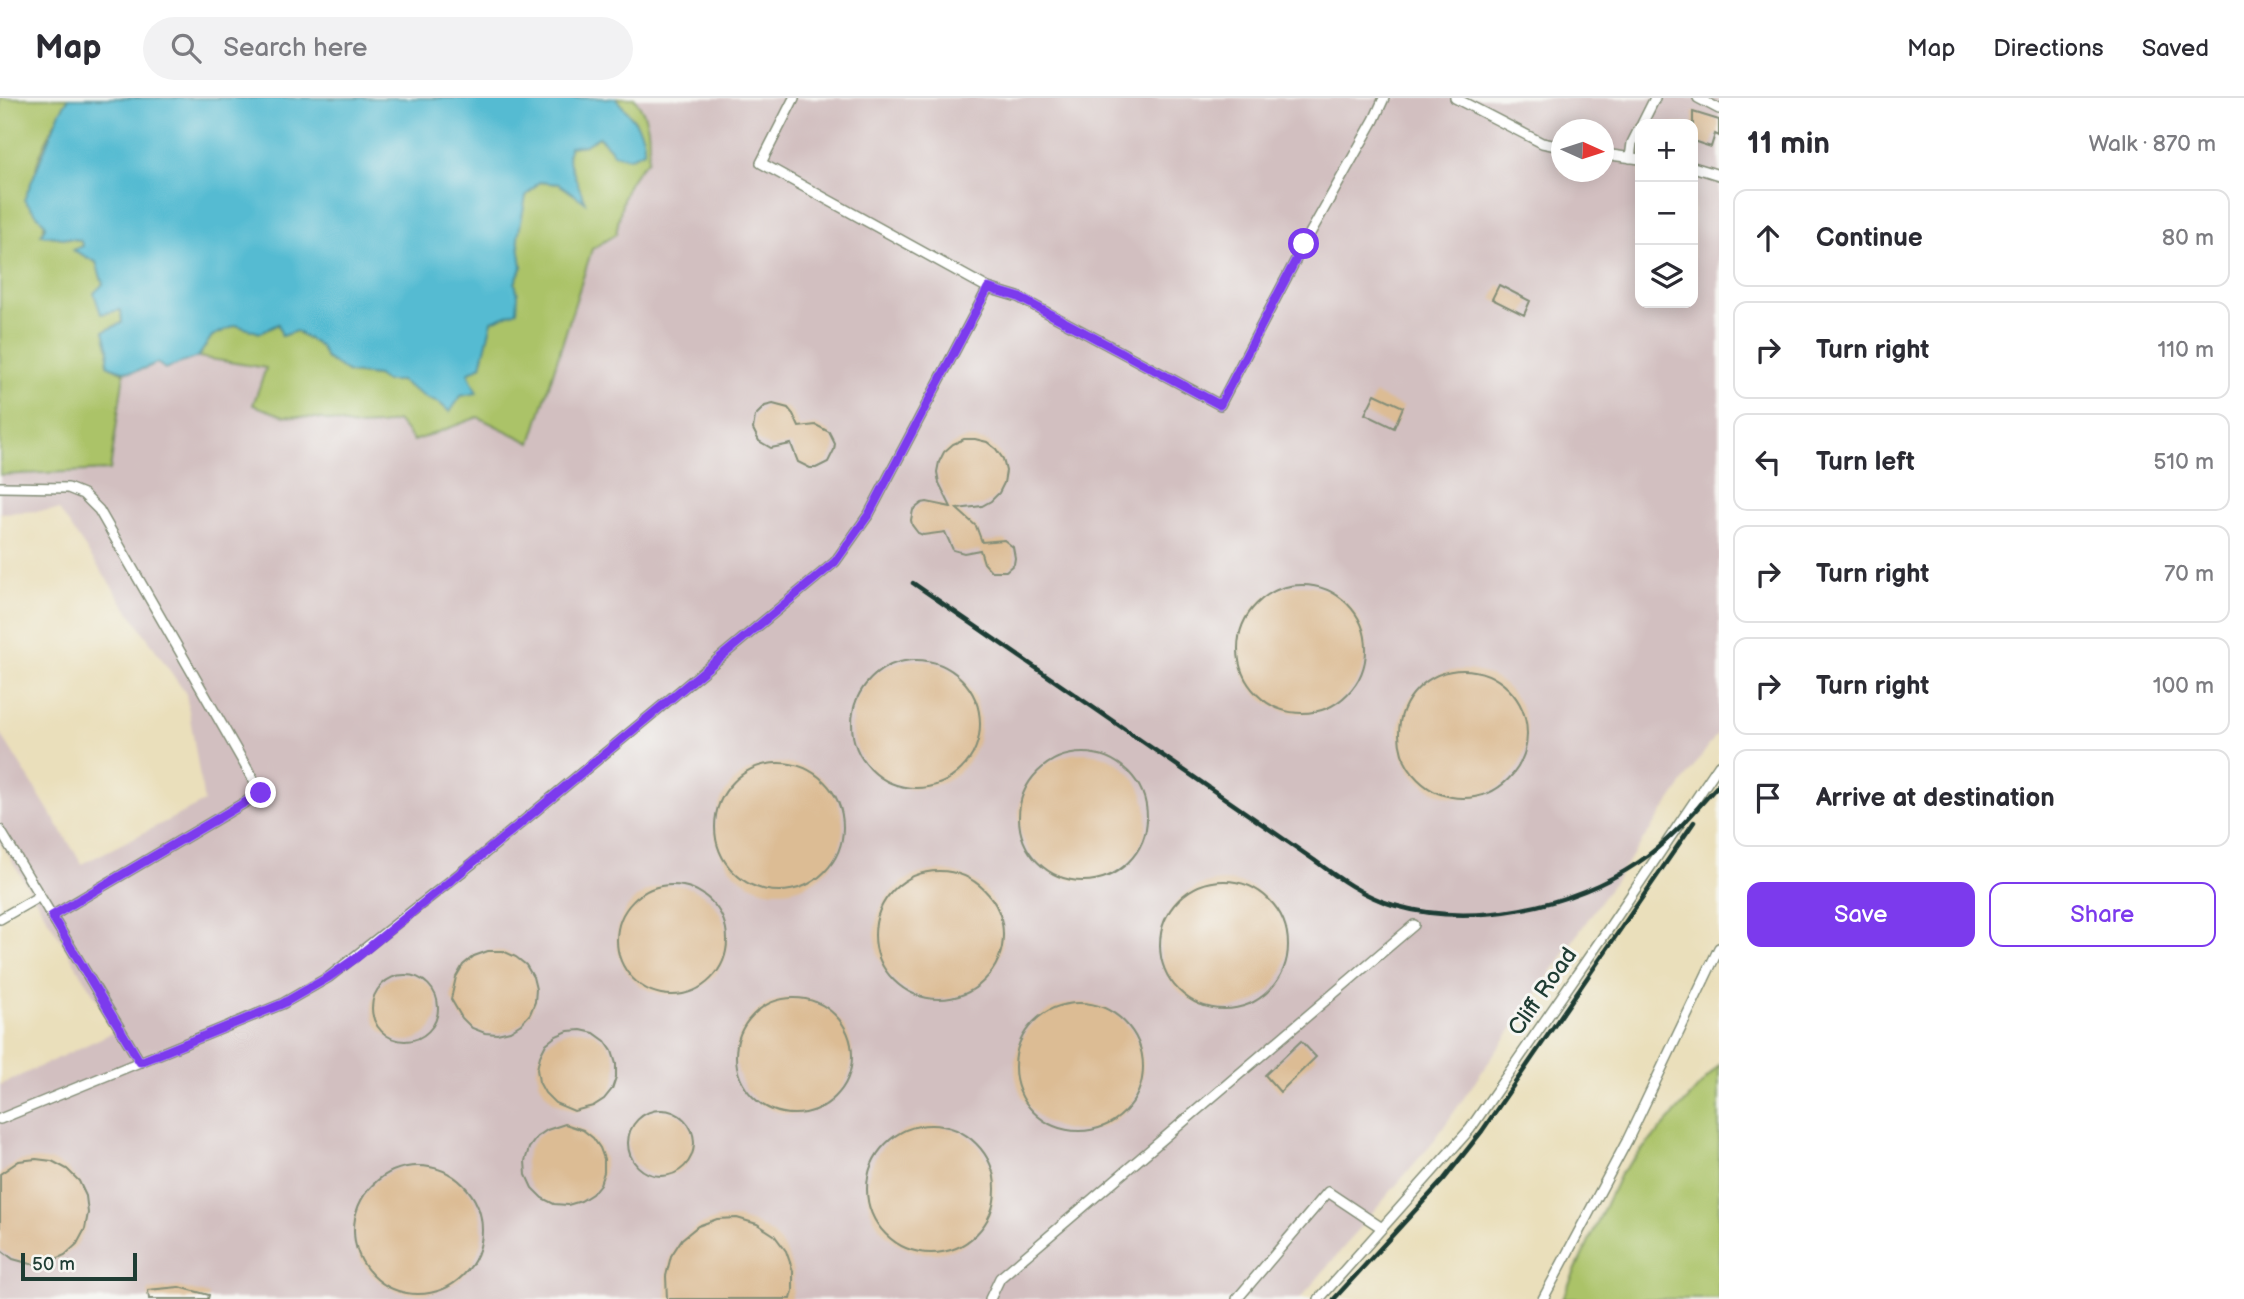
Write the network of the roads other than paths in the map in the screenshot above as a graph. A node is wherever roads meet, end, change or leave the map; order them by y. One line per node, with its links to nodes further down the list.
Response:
1 (794, 98): 14 (lane)
2 (1384, 98): 14 (lane)
3 (1455, 98): 9 (lane)
4 (1655, 98): 7 (lane)
5 (1698, 98): 6 (lane)
6 (1719, 109)
7 (1644, 119)
8 (1635, 137): 11 (lane)
9 (1551, 145)
10 (1614, 156): 11 (lane)
11 (1635, 159)
12 (1698, 169): 13 (lane)
13 (1719, 175)
14 (988, 288): 23 (lane)
15 (0, 487): 19 (lane)
16 (1719, 765): 25 (lane, Cliff Road)
17 (0, 830): 18 (lane)
18 (40, 896): 19 (lane); 20 (lane)
19 (52, 916): 23 (lane)
20 (0, 919)
21 (1414, 925): 26 (lane)
22 (1719, 948): 29 (lane)
23 (140, 1062): 24 (lane)
24 (0, 1119)
25 (1382, 1228): 27 (lane); 28 (lane, Cliff Road)
26 (990, 1299)
27 (1237, 1299)
28 (1319, 1299)
29 (1544, 1299)

